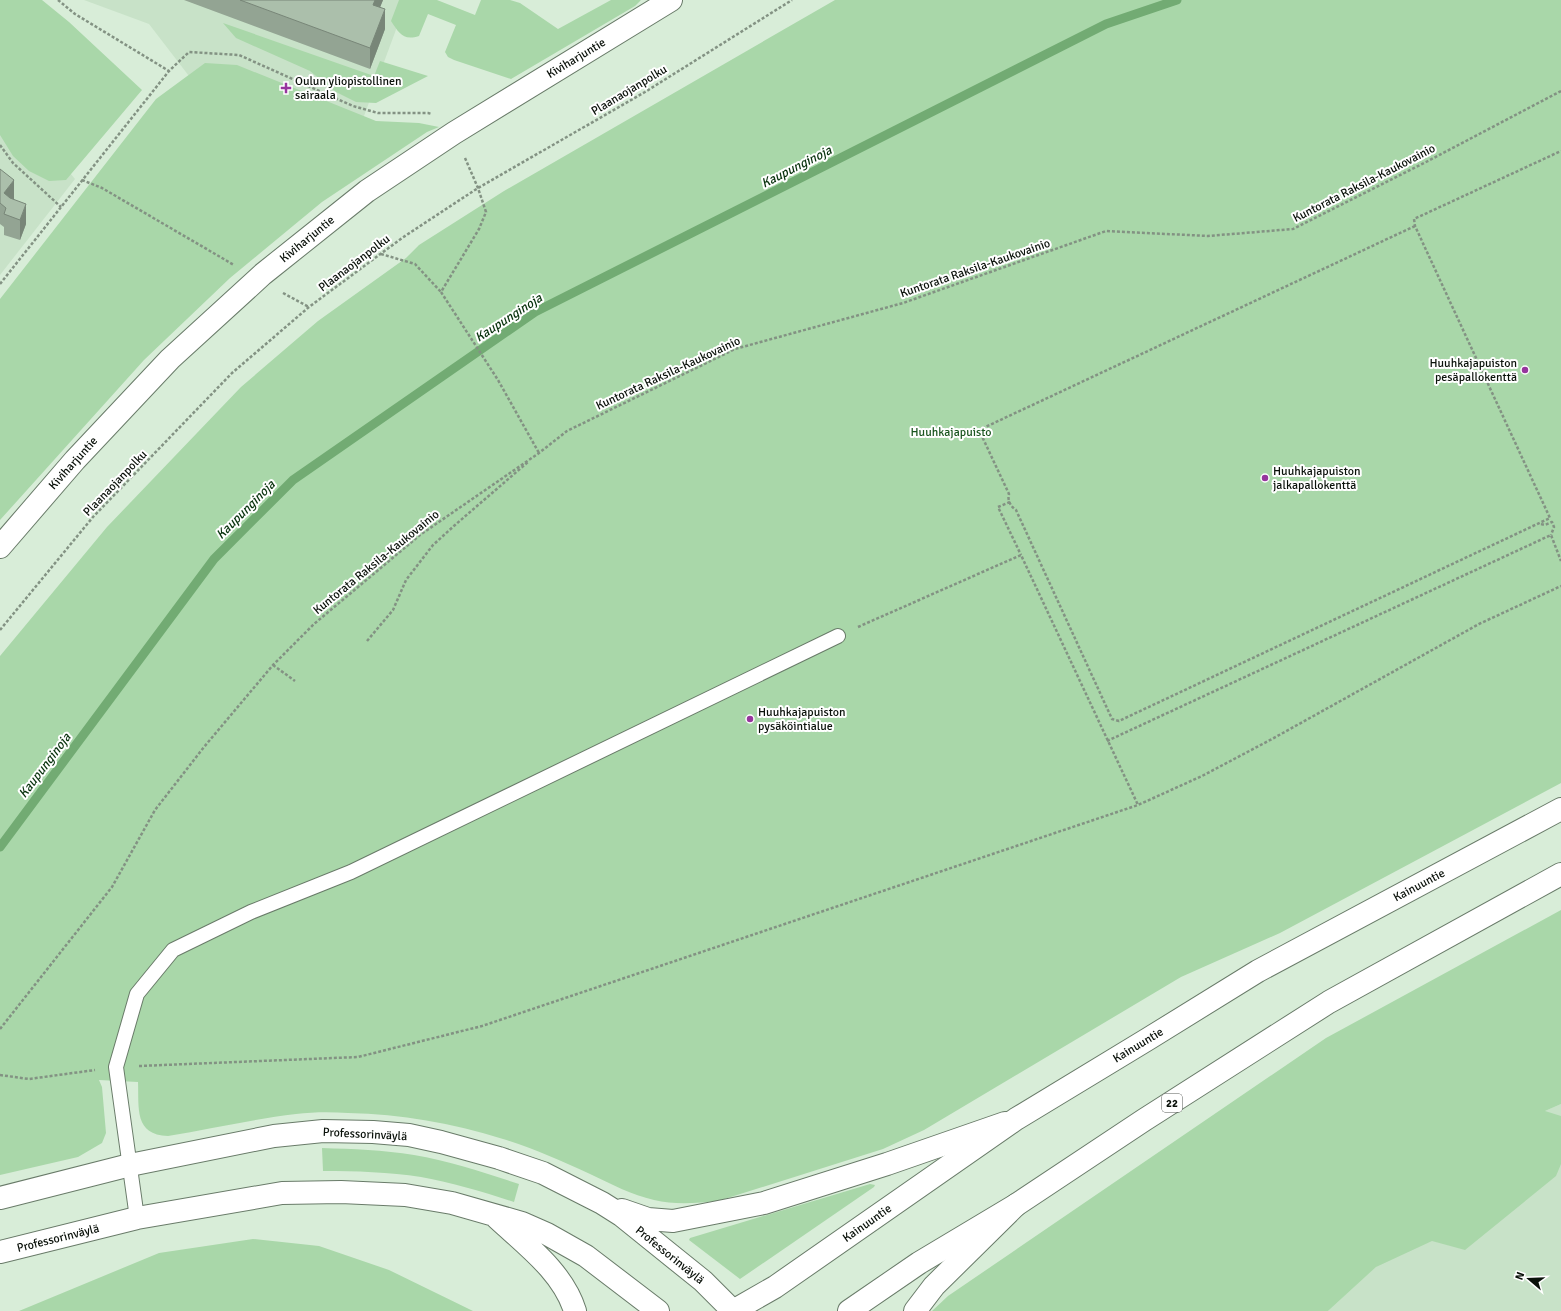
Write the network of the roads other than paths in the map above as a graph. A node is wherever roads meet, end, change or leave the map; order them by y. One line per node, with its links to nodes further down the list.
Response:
1 (671, 0): 2 (main road, Kiviharjuntie)
2 (0, 547)
3 (838, 636): 7 (lane)
4 (1561, 809): 6 (main road, Kainuuntie)
5 (1561, 874): 10 (main road, 22)
6 (1016, 1119): 9 (main road); 16 (main road, Kainuuntie)
7 (130, 1165): 8 (main road, Professorinväylä); 9 (main road, Professorinväylä); 12 (lane)
8 (0, 1198)
9 (602, 1203): 16 (main road, Professorinväylä)
10 (1016, 1205): 17 (main road, 22); 18 (main road)
11 (493, 1214): 12 (main road, Professorinväylä); 14 (main road); 15 (main road, Professorinväylä)
12 (137, 1218): 13 (main road, Professorinväylä)
13 (0, 1252)
14 (575, 1311)
15 (658, 1311)
16 (733, 1311)
17 (849, 1311)
18 (915, 1311)

